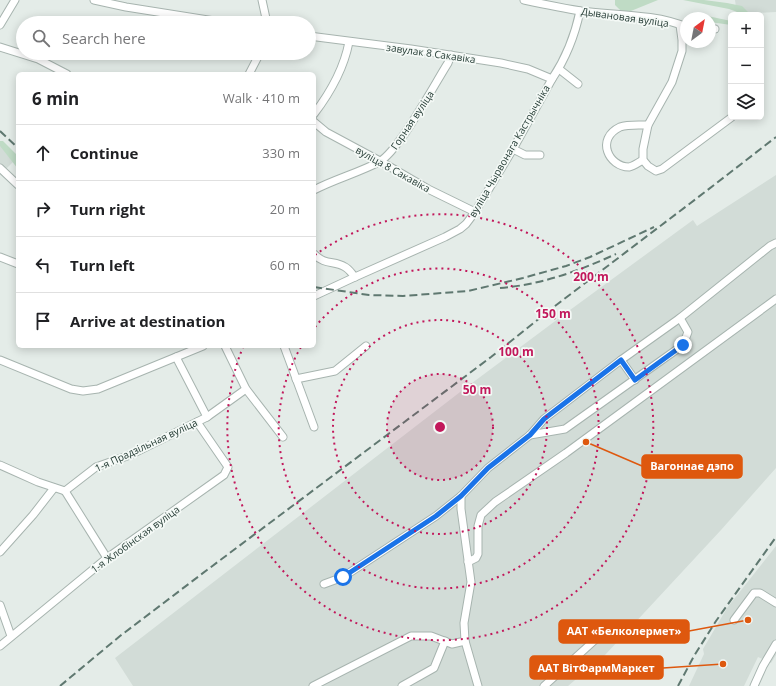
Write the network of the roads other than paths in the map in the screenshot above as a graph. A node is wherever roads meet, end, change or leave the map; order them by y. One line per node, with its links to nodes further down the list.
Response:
1 (15, 0): 9 (street)
2 (94, 0): 7 (street)
3 (262, 0): 8 (street)
4 (524, 0): 5 (street, Дывановая вуліца)
5 (553, 3): 6 (street, Дывановая вуліца)
6 (580, 11): 10 (street, Дывановая вуліца); 19 (street, вуліца Чырвонага Кастрычніка)
7 (183, 16)
8 (265, 16)
9 (0, 25)
10 (680, 25)
11 (316, 37): 12 (street, завулак 8 Сакавіка)
12 (349, 42): 16 (street, завулак 8 Сакавіка); 24 (street)
13 (0, 46): 15 (street)
14 (682, 48): 27 (street)
15 (16, 51)
16 (451, 54): 22 (street, завулак 8 Сакавіка); 31 (street, Горная вуліца)
17 (40, 60): 20 (street)
18 (256, 60): 21 (street)
19 (559, 69): 22 (street, вуліца Чырвонага Кастрычніка); 23 (street)
20 (63, 72)
21 (250, 72)
22 (552, 79): 28 (street, вуліца Чырвонага Кастрычніка)
23 (578, 84)
24 (316, 111)
25 (728, 120): 30 (street)
26 (316, 124): 31 (street, вуліца 8 Сакавіка)
27 (648, 125): 30 (street); 30 (street)
28 (513, 149): 29 (street); 35 (street, вуліца Чырвонага Кастрычніка)
29 (540, 156)
30 (643, 160)
31 (380, 161): 34 (street, Горная вуліца); 35 (street, вуліца 8 Сакавіка)
32 (0, 168): 33 (street)
33 (16, 182)
34 (316, 189)
35 (475, 212): 40 (street, вуліца Чырвонага Кастрычніка)
36 (776, 243): 43 (street)
37 (316, 256): 40 (street)
38 (0, 257): 39 (street)
39 (16, 263)
40 (355, 277): 41 (street, вуліца Чырвонага Кастрычніка)
41 (316, 295)
42 (776, 300): 65 (street)
43 (680, 318): 50 (street); 52 (street)
44 (366, 346): 51 (street)
45 (198, 348): 48 (street)
46 (227, 348): 53 (street)
47 (285, 348): 51 (street)
48 (176, 357): 49 (street); 54 (street)
49 (0, 360)
50 (621, 360): 52 (street); 57 (street)
51 (296, 379): 56 (street)
52 (635, 380): 57 (street)
53 (246, 389): 54 (street, 1-я Прадзільная вуліца); 58 (street)
54 (207, 417): 55 (street, 1-я Прадзільная вуліца)
55 (197, 422): 61 (street, 1-я Прадзільная вуліца); 64 (street, 1-я Жлобінская вуліца)
56 (314, 427)
57 (530, 435): 62 (street)
58 (283, 437)
59 (0, 465): 60 (street)
60 (54, 488): 61 (street); 63 (street)
61 (65, 490): 64 (street)
62 (461, 496): 65 (street); 66 (street)
63 (0, 552)
64 (107, 558): 70 (street, 1-я Жлобінская вуліца)
65 (468, 562): 73 (street)
66 (324, 584)
67 (776, 603): 69 (street)
68 (0, 605): 70 (street)
69 (734, 620)
70 (12, 636): 75 (street, 1-я Жлобінская вуліца)
71 (596, 639): 79 (street)
72 (445, 641): 73 (street); 76 (street); 77 (street)
73 (465, 642): 78 (street)
74 (776, 644): 80 (street)
75 (0, 646)
76 (313, 686)
77 (402, 686)
78 (478, 686)
79 (544, 686)
80 (754, 686)

